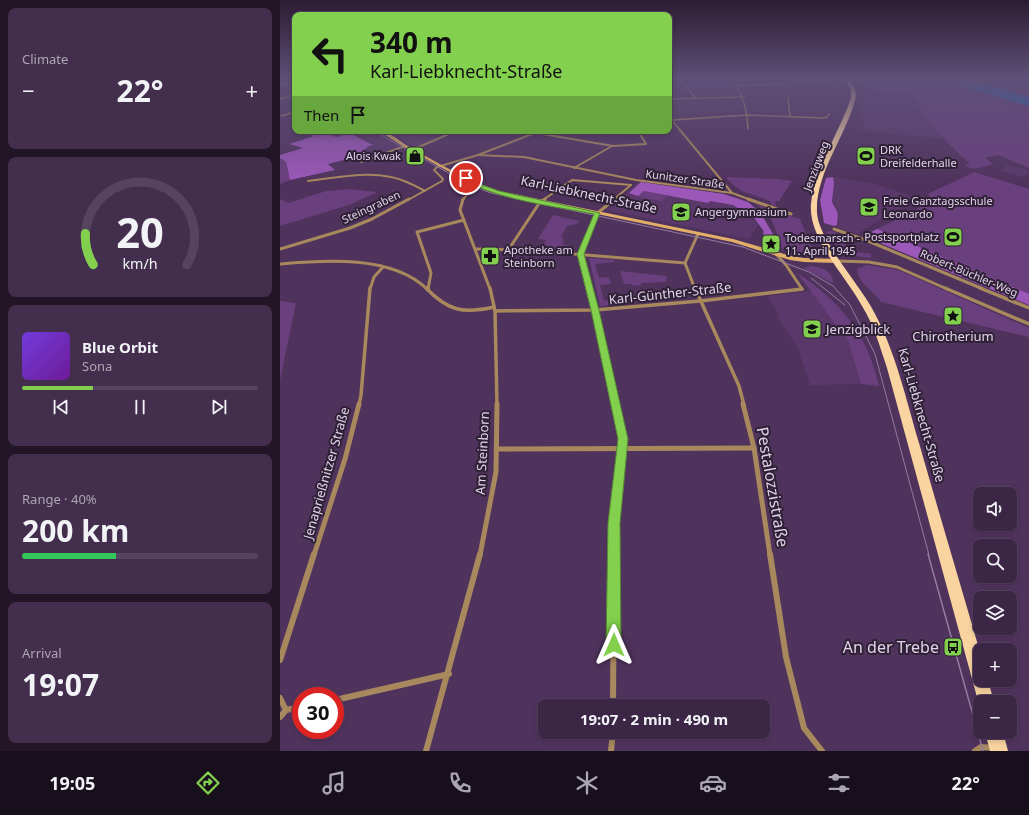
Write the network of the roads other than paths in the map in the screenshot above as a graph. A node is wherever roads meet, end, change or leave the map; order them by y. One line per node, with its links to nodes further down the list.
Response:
1 (291, 113): 5 (street)
2 (848, 113): 36 (main road, Jenzigweg)
3 (829, 114): 6 (street)
4 (747, 115): 6 (street); 7 (street); 8 (street)
5 (281, 116)
6 (790, 116)
7 (672, 120): 24 (street)
8 (748, 129)
9 (386, 134): 14 (street, Karl-Liebknecht-Straße)
10 (449, 134): 16 (street)
11 (535, 134): 17 (street)
12 (544, 134): 15 (street)
13 (640, 134): 15 (street)
14 (405, 146): 16 (street, Karl-Liebknecht-Straße); 18 (street)
15 (613, 146): 20 (street)
16 (410, 148): 19 (street, Karl-Liebknecht-Straße)
17 (478, 155): 19 (street); 20 (street, Kunitzer Straße)
18 (361, 162)
19 (443, 166): 22 (street, Karl-Liebknecht-Straße); 23 (street, Steingraben)
20 (574, 168): 24 (street, Kunitzer Straße)
21 (308, 181): 23 (street)
22 (477, 185): 25 (street, Karl-Liebknecht-Straße); 28 (street, Am Steinborn)
23 (425, 191): 32 (street, Steingraben)
24 (732, 193): 27 (street, Kunitzer Straße)
25 (540, 202): 26 (street, Karl-Liebknecht-Straße); 26 (street, Kunitzer Straße); 31 (street)
26 (597, 213): 30 (street, Karl-Liebknecht-Straße); 34 (street)
27 (791, 214)
28 (464, 220): 33 (street, Am Steinborn); 40 (street)
29 (834, 229): 42 (street, Robert-Büchler-Weg)
30 (698, 234): 35 (street, Karl-Liebknecht-Straße); 37 (street)
31 (509, 249): 33 (street); 34 (street)
32 (280, 250)
33 (476, 250): 43 (street, Am Steinborn)
34 (580, 254): 37 (street); 44 (street)
35 (776, 254): 36 (street, Karl-Liebknecht-Straße); 41 (street, Karl-Günther-Straße)
36 (837, 260): 45 (street); 51 (main road, Karl-Liebknecht-Straße)
37 (685, 263): 41 (street, Pestalozzistraße)
38 (280, 264): 39 (street, Karl-Günther-Straße)
39 (383, 267): 40 (street, Karl-Günther-Straße); 49 (street, Jenaprießnitzer Straße)
40 (428, 290): 43 (street, Karl-Günther-Straße)
41 (700, 301): 44 (street, Karl-Günther-Straße); 46 (street, Pestalozzistraße)
42 (1029, 308)
43 (495, 309): 44 (street, Karl-Günther-Straße); 47 (street, Am Steinborn)
44 (595, 310): 48 (street)
45 (1029, 324)
46 (754, 448): 48 (street); 62 (street, Pestalozzistraße)
47 (497, 449): 48 (street); 50 (street, Am Steinborn)
48 (622, 449): 54 (street)
49 (280, 660)
50 (449, 674): 53 (street); 60 (street, Am Steinborn)
51 (984, 695)
52 (280, 698): 56 (street)
53 (344, 698)
54 (613, 699)
55 (292, 709): 56 (street)
56 (286, 710): 57 (street)
57 (280, 716)
58 (612, 739): 61 (street)
59 (997, 744): 63 (street)
60 (426, 751)
61 (611, 751)
62 (822, 751)
63 (975, 751)

